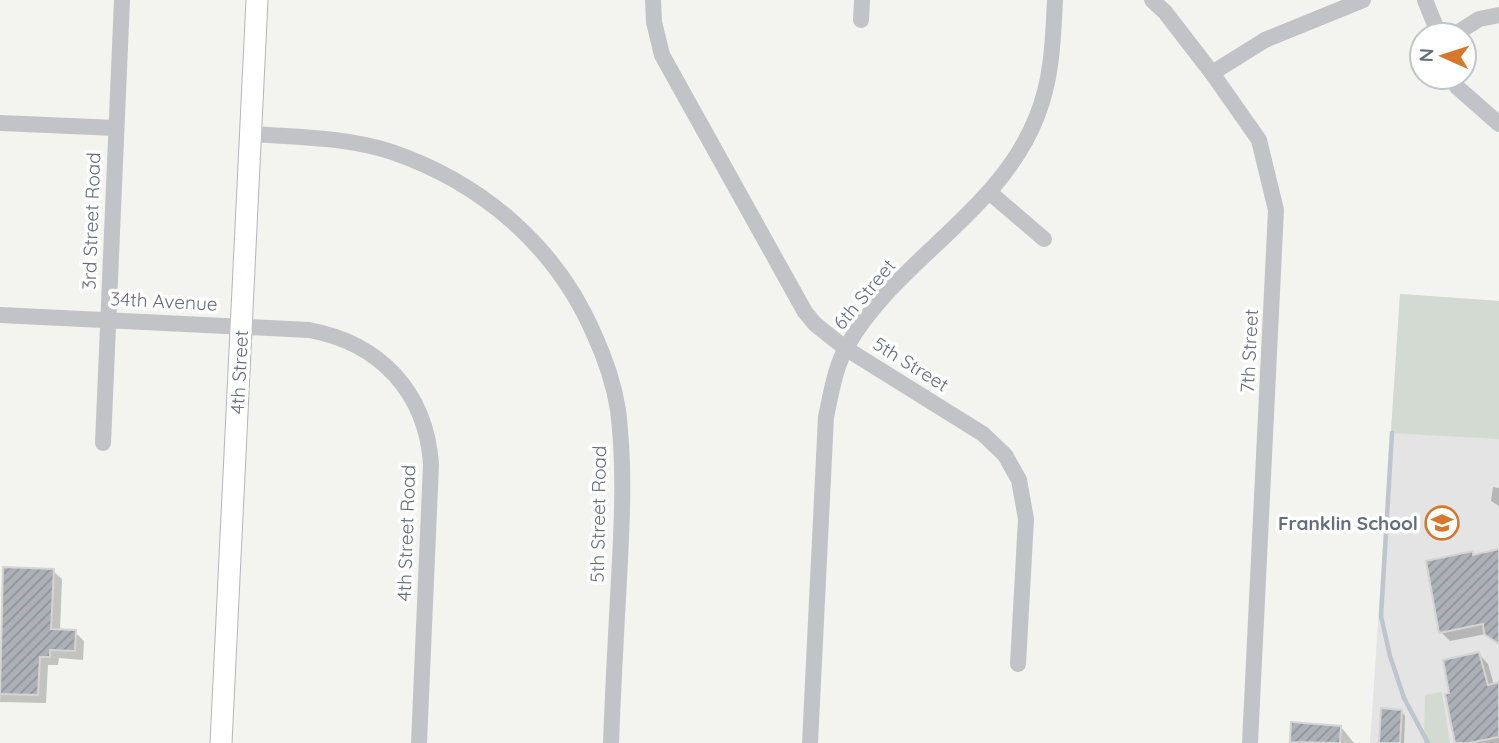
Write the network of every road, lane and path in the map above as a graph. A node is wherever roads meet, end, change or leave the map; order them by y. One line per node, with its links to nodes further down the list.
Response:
1 (122, 0): 17 (street, 3rd Street Road)
2 (257, 0): 18 (main road, 4th Street)
3 (653, 0): 24 (street, 5th Street)
4 (862, 0): 10 (street)
5 (1055, 0): 19 (street, 6th Street)
6 (1152, 0): 13 (street, 7th Street)
7 (1363, 0): 13 (street)
8 (1425, 0): 11 (street)
9 (1499, 15): 12 (street)
10 (861, 20)
11 (1433, 21)
12 (1476, 21)
13 (1212, 73): 31 (street, 7th Street)
14 (1464, 91): 16 (street)
15 (0, 123): 17 (street)
16 (1499, 124)
17 (116, 128): 22 (street, 3rd Street Road)
18 (251, 134): 23 (main road, 4th Street); 29 (street, 5th Street Road)
19 (989, 192): 20 (street); 24 (street, 6th Street)
20 (1044, 239)
21 (0, 315): 22 (street, 34th Avenue)
22 (108, 319): 23 (street, 34th Avenue); 25 (street, 3rd Street Road)
23 (241, 327): 27 (main road, 4th Street); 28 (street, 4th Street Road)
24 (845, 348): 26 (street, 5th Street); 30 (street, 6th Street)
25 (103, 443)
26 (1018, 664)
27 (221, 743)
28 (419, 743)
29 (611, 743)
30 (810, 743)
31 (1250, 743)

